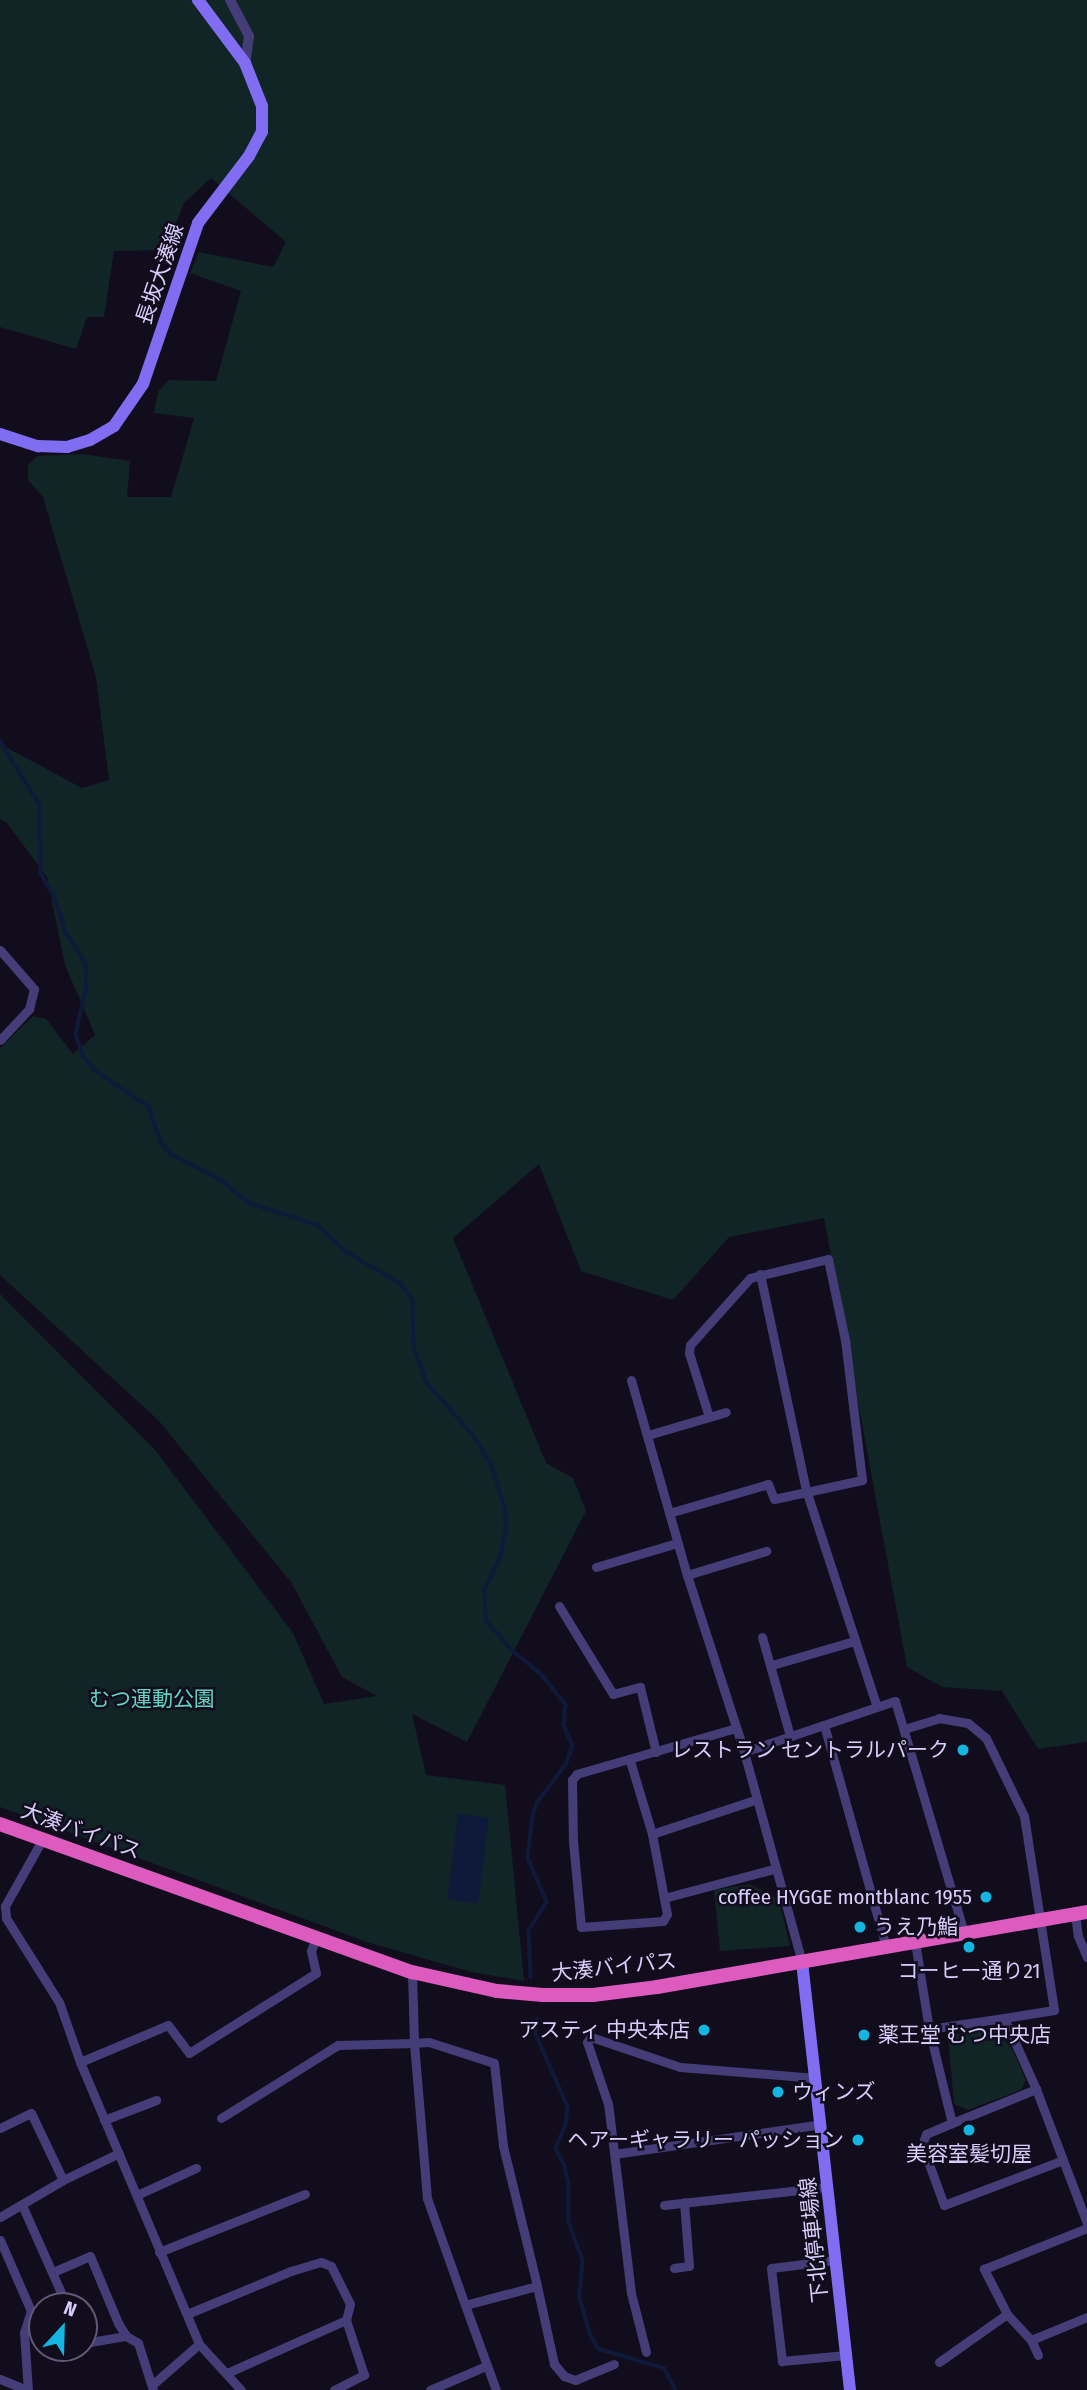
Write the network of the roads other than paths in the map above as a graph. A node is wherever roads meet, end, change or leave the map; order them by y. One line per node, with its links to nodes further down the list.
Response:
1 (198, 0): 3 (main road, 長坂大湊線)
2 (230, 0): 3 (street)
3 (245, 63): 4 (main road, 長坂大湊線)
4 (0, 434)
5 (0, 950): 6 (street)
6 (0, 1040)
7 (760, 1274): 10 (street); 12 (street); 12 (street)
8 (631, 1380): 11 (street)
9 (726, 1412): 10 (street)
10 (709, 1417): 11 (street)
11 (648, 1435): 13 (street)
12 (806, 1490): 13 (street); 20 (street)
13 (669, 1513): 14 (street)
14 (677, 1543): 16 (street); 17 (street)
15 (766, 1551): 17 (street)
16 (597, 1567)
17 (687, 1575): 24 (street)
18 (559, 1606): 27 (street)
19 (762, 1637): 21 (street)
20 (854, 1641): 21 (street); 22 (street)
21 (772, 1665): 26 (street)
22 (877, 1707): 23 (street); 25 (street)
23 (824, 1725): 26 (street); 42 (street)
24 (736, 1728): 27 (street); 28 (street)
25 (904, 1729): 38 (street); 39 (street)
26 (790, 1736): 28 (street)
27 (656, 1752): 29 (street)
28 (744, 1752): 30 (street)
29 (630, 1761): 32 (street); 35 (street)
30 (755, 1800): 32 (street); 34 (street)
31 (0, 1824): 33 (highway, 大湊バイパス)
32 (652, 1834): 35 (street)
33 (43, 1840): 36 (street); 40 (highway, 大湊バイパス)
34 (774, 1869): 35 (street); 44 (street)
35 (664, 1898)
36 (3, 1905): 49 (street)
37 (1081, 1912): 38 (highway, 大湊バイパス); 43 (street)
38 (1042, 1919): 39 (highway, 大湊バイパス); 46 (street)
39 (964, 1933): 41 (highway, 大湊バイパス)
40 (316, 1937): 45 (highway, 大湊バイパス); 49 (street)
41 (915, 1941): 42 (highway, 大湊バイパス); 47 (street)
42 (886, 1947): 44 (highway, 大湊バイパス)
43 (1087, 1957)
44 (802, 1962): 45 (highway, 大湊バイパス); 50 (main road, 下北停車場線)
45 (412, 1972): 48 (street)
46 (1004, 2018): 47 (street); 51 (street)
47 (929, 2029): 55 (street)
48 (414, 2043): 53 (street); 77 (street); 79 (street)
49 (80, 2063): 54 (street)
50 (816, 2078): 56 (main road, 下北停車場線); 59 (street)
51 (1036, 2089): 55 (street); 60 (street)
52 (156, 2100): 54 (street)
53 (221, 2118)
54 (104, 2120): 58 (street)
55 (952, 2123): 60 (street)
56 (821, 2124): 59 (street); 63 (main road, 下北停車場線)
57 (0, 2128): 62 (street)
58 (119, 2153): 62 (street); 65 (street)
59 (614, 2154): 88 (street)
60 (1063, 2160): 70 (street)
61 (196, 2168): 65 (street)
62 (63, 2180): 68 (street)
63 (828, 2187): 66 (street); 74 (main road, 下北停車場線)
64 (305, 2194): 73 (street)
65 (137, 2196): 73 (street)
66 (684, 2202): 67 (street); 75 (street)
67 (664, 2204)
68 (22, 2205): 69 (street); 76 (street)
69 (0, 2217)
70 (1087, 2223)
71 (1087, 2228): 81 (street)
72 (0, 2241): 97 (street)
73 (159, 2252): 80 (street)
74 (835, 2260): 90 (main road, 下北停車場線); 90 (street)
75 (674, 2268)
76 (53, 2272): 78 (street); 84 (street)
77 (537, 2286): 79 (street); 92 (street)
78 (61, 2292)
79 (465, 2305): 93 (street)
80 (187, 2314): 83 (street); 87 (street)
81 (1007, 2314): 85 (street); 91 (street)
82 (1087, 2317): 85 (street)
83 (346, 2320): 94 (street); 99 (street)
84 (126, 2336): 86 (street); 96 (street)
85 (1031, 2340): 89 (street)
86 (98, 2341)
87 (199, 2344): 94 (street); 96 (street)
88 (646, 2352)
89 (1038, 2355)
90 (846, 2356): 102 (main road, 下北停車場線)
91 (939, 2362)
92 (614, 2364)
93 (486, 2366): 100 (street); 101 (street)
94 (227, 2373): 98 (street)
95 (0, 2379): 97 (street)
96 (152, 2387)
97 (28, 2390)
98 (241, 2390)
99 (334, 2390)
100 (430, 2390)
101 (496, 2390)
102 (849, 2390)

